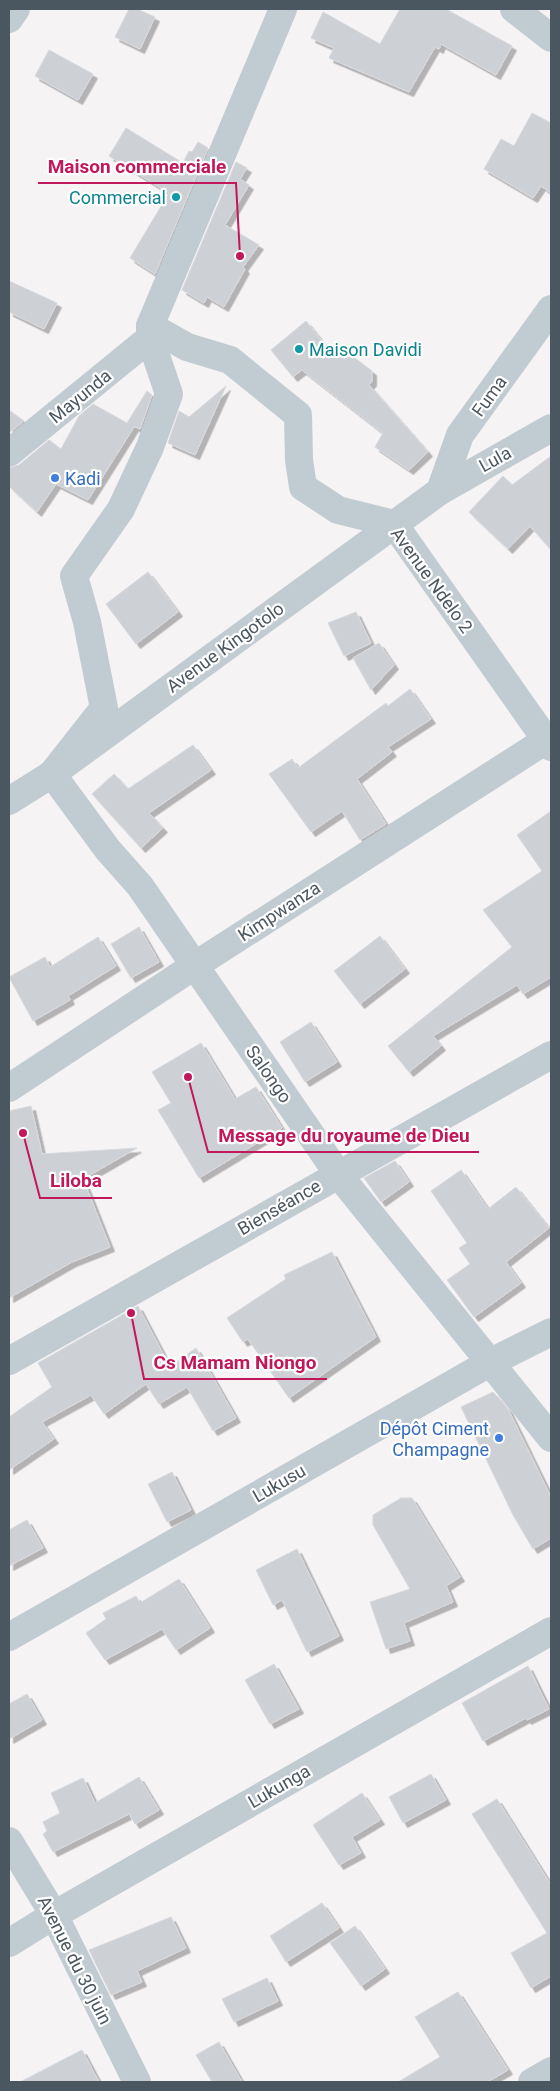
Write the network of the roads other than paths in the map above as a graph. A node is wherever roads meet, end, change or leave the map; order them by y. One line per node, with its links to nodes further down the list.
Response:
1 (16, 9): 4 (street)
2 (283, 9): 7 (street)
3 (514, 9): 5 (street)
4 (9, 19)
5 (551, 38)
6 (551, 309): 10 (street, Fuma)
7 (150, 332): 9 (street, Mayunda); 11 (street, Avenue Ndelo 2); 13 (street)
8 (551, 428): 10 (street, Lula)
9 (9, 453)
10 (440, 491): 11 (street, Avenue Kingotolo)
11 (394, 524): 12 (street, Avenue Ndelo 2); 13 (street, Avenue Kingotolo)
12 (550, 742): 15 (street, Kimpwanza)
13 (52, 774): 14 (street, Avenue Kingotolo); 15 (street, Salongo)
14 (9, 801)
15 (194, 966): 17 (street, Kimpwanza); 18 (street, Salongo)
16 (551, 1055): 18 (street, Bienséance)
17 (9, 1088)
18 (338, 1174): 20 (street, Bienséance); 21 (street, Salongo)
19 (551, 1332): 21 (street, Lukusu)
20 (9, 1361)
21 (491, 1362): 22 (street, Salongo); 24 (street, Lukusu)
22 (551, 1438)
23 (551, 1631): 26 (street, Lukunga)
24 (9, 1637)
25 (9, 1841): 26 (street, Avenue du 30 juin)
26 (54, 1915): 27 (street, Lukunga); 29 (street, Avenue du 30 juin)
27 (9, 1943)
28 (551, 2071): 30 (street)
29 (137, 2082)
30 (532, 2082)

